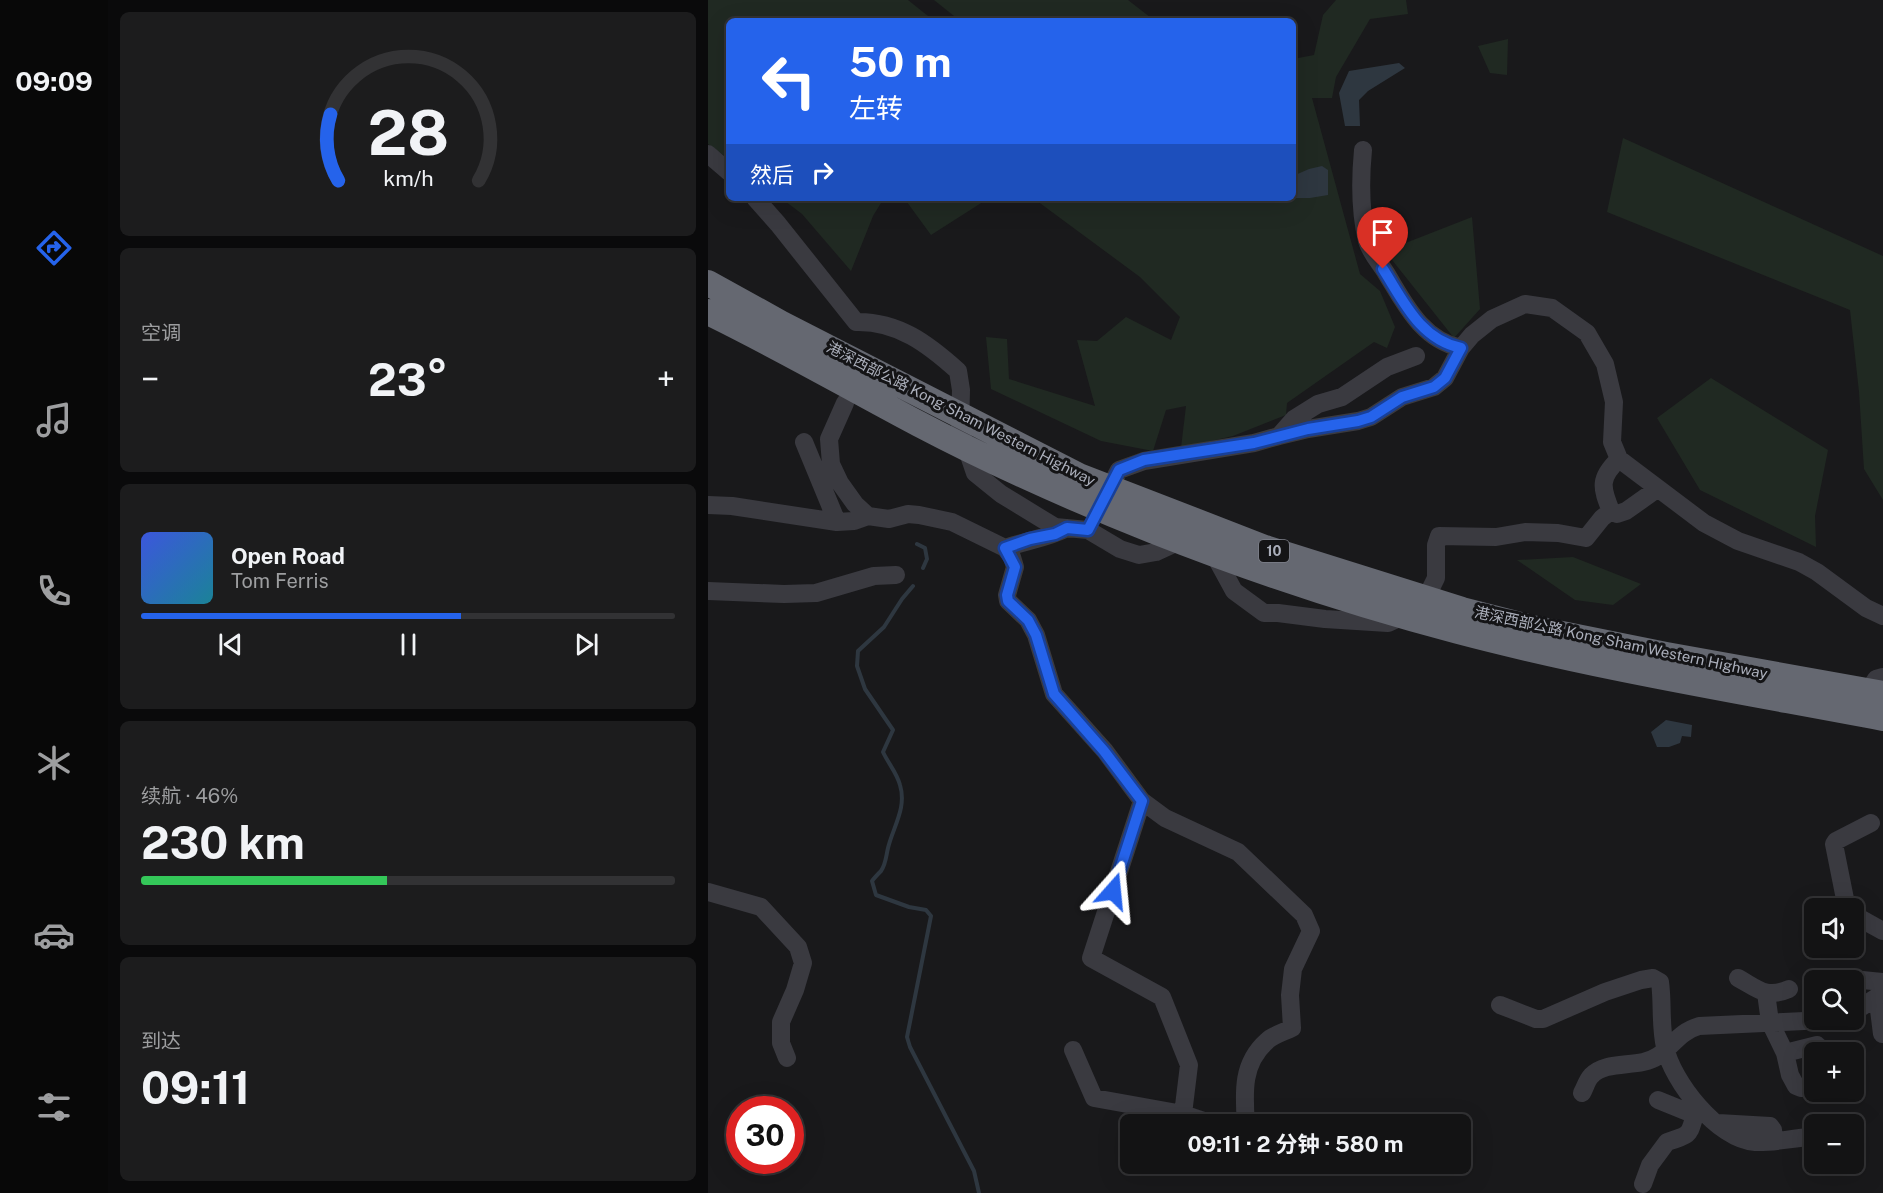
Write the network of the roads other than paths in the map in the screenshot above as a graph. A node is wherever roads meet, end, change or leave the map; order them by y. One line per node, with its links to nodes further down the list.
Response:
1 (1363, 150): 7 (street)
2 (708, 154): 3 (street)
3 (726, 169)
4 (757, 201): 18 (street)
5 (708, 284): 25 (highway, 港深西部公路 Kong Sham Western Highway / 10, bridge)
6 (708, 312): 26 (highway, 港深西部公路 Kong Sham Western Highway / 10, bridge)
7 (1461, 348): 10 (street); 12 (street)
8 (1416, 356): 10 (street)
9 (845, 403): 16 (street)
10 (1279, 436): 19 (street)
11 (804, 442): 17 (street)
12 (1619, 459): 13 (street); 15 (street)
13 (1657, 489): 15 (street); 23 (street)
14 (708, 505): 17 (street)
15 (1611, 511): 19 (street)
16 (868, 516): 17 (street); 20 (street)
17 (837, 522)
18 (1067, 528): 19 (street); 20 (street)
19 (1088, 530)
20 (1005, 548): 28 (street)
21 (896, 574): 22 (street)
22 (708, 591)
23 (1883, 616)
24 (1883, 677): 27 (street)
25 (1883, 694)
26 (1883, 718)
27 (1883, 730)
28 (1142, 801): 54 (street); 55 (street)
29 (1871, 823): 31 (street)
30 (708, 892): 49 (street)
31 (1845, 898)
32 (1864, 920): 33 (street)
33 (1883, 931)
34 (1738, 978): 38 (street)
35 (1864, 980): 36 (street)
36 (1883, 982)
37 (1789, 989): 38 (street)
38 (1766, 993): 43 (street)
39 (1880, 1003): 41 (street); 44 (street)
40 (1500, 1005): 47 (street)
41 (1864, 1009)
42 (1804, 1021): 43 (street)
43 (1770, 1022): 47 (street); 48 (street)
44 (1881, 1034)
45 (1804, 1048): 48 (street)
46 (1072, 1050): 54 (street)
47 (1665, 1050): 51 (street); 53 (street)
48 (1785, 1053): 50 (street)
49 (787, 1058)
50 (1804, 1088)
51 (1582, 1093)
52 (1658, 1100): 53 (street)
53 (1697, 1111): 56 (street); 57 (street)
54 (1183, 1114)
55 (1245, 1114)
56 (1804, 1137)
57 (1642, 1184)

